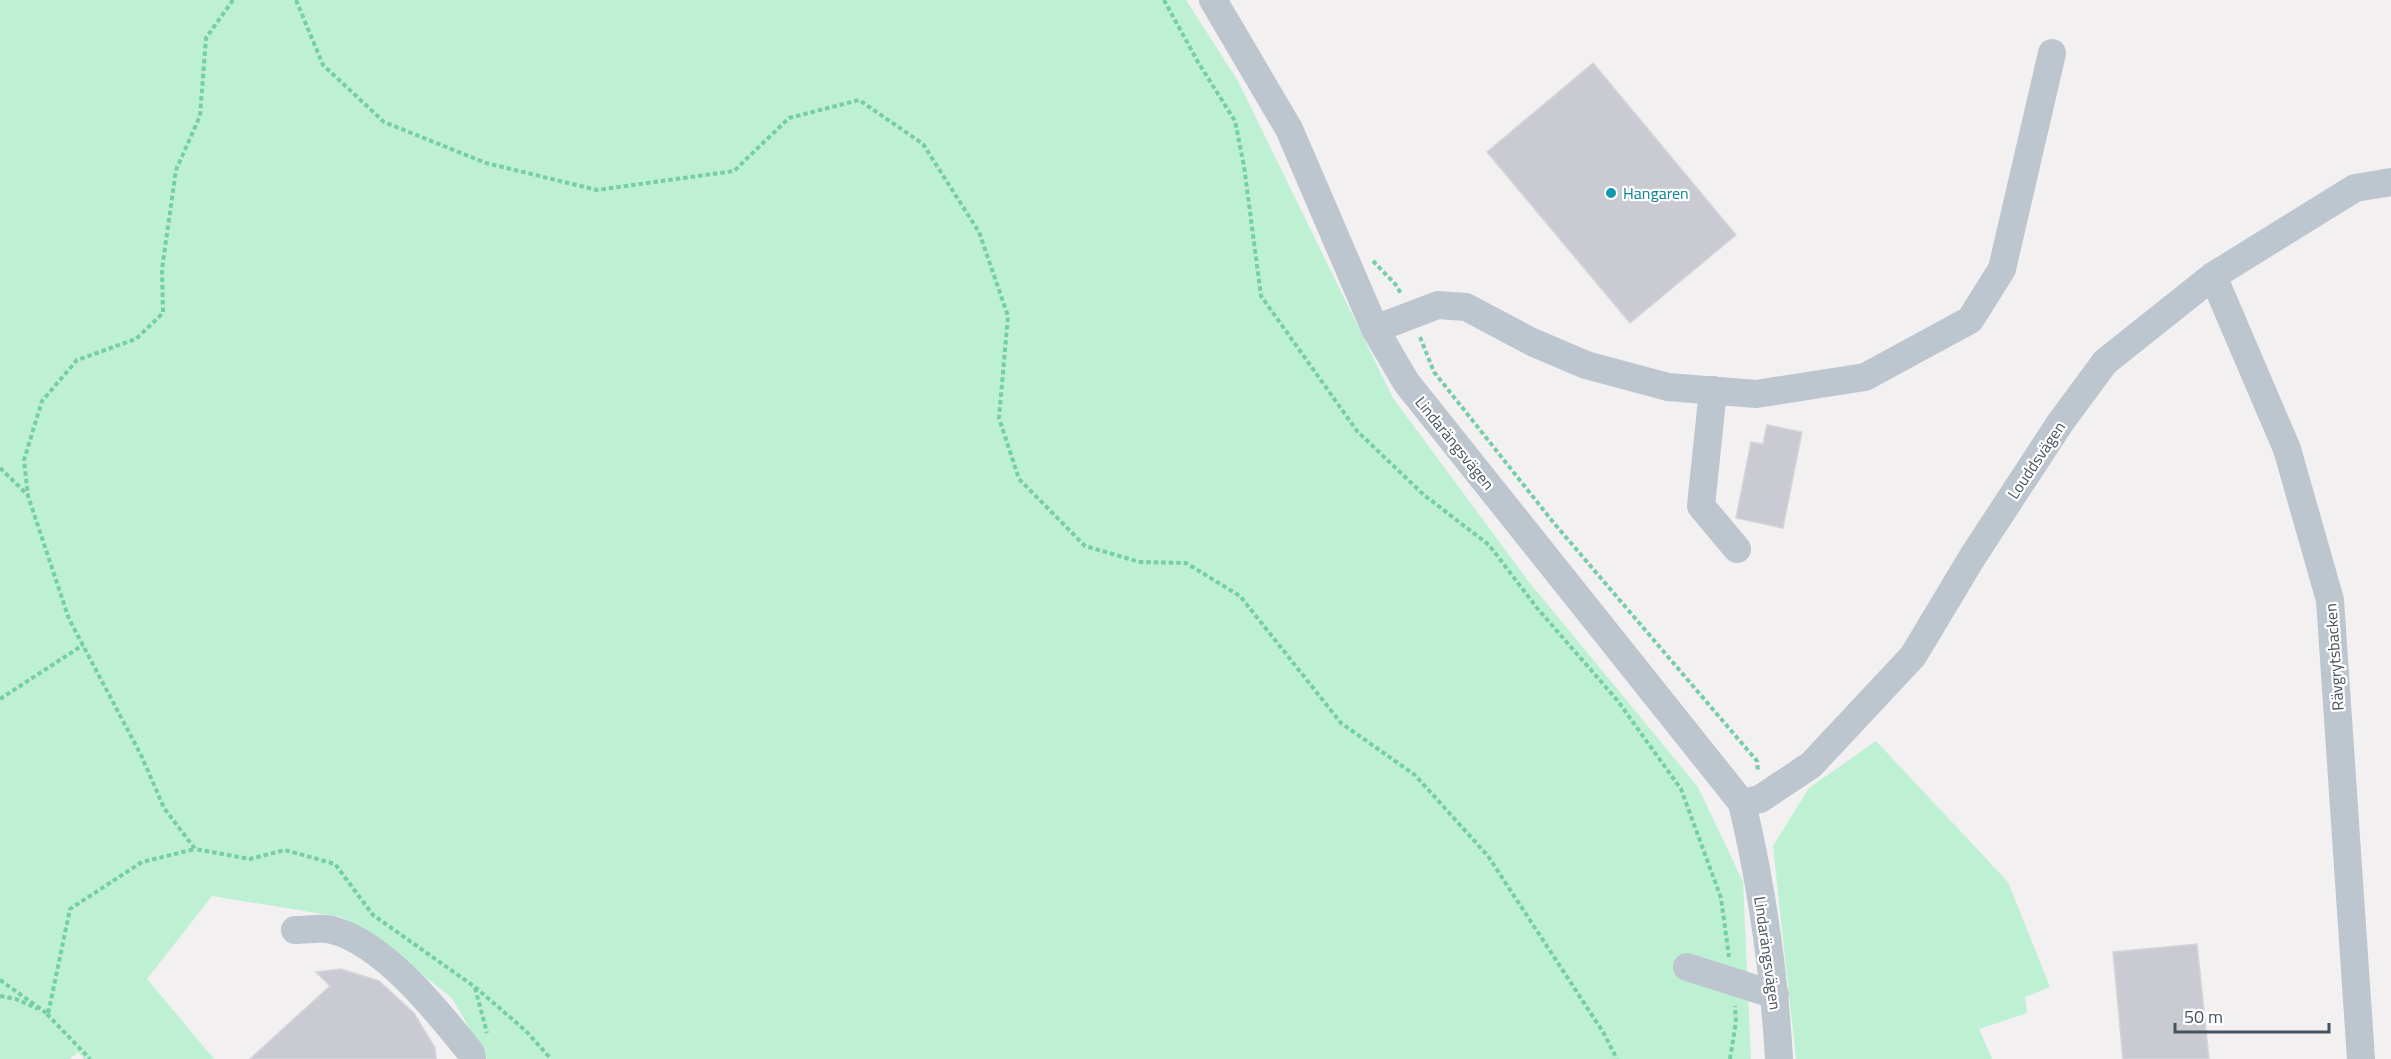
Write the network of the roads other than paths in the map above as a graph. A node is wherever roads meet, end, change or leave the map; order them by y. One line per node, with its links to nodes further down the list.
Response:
1 (1213, 0): 5 (street, Lindarängsvägen)
2 (2052, 53): 6 (street)
3 (2391, 182): 4 (street, Louddsvägen)
4 (2213, 276): 8 (street, Louddsvägen); 14 (street, Rävgrytsbacken)
5 (1375, 329): 6 (street); 8 (street, Lindarängsvägen)
6 (1713, 390): 7 (street)
7 (1737, 549)
8 (1751, 801): 11 (street, Lindarängsvägen)
9 (296, 930): 12 (street)
10 (1687, 967): 11 (street)
11 (1775, 995): 13 (street, Lindarängsvägen)
12 (480, 1052)
13 (1779, 1059)
14 (2361, 1059)

